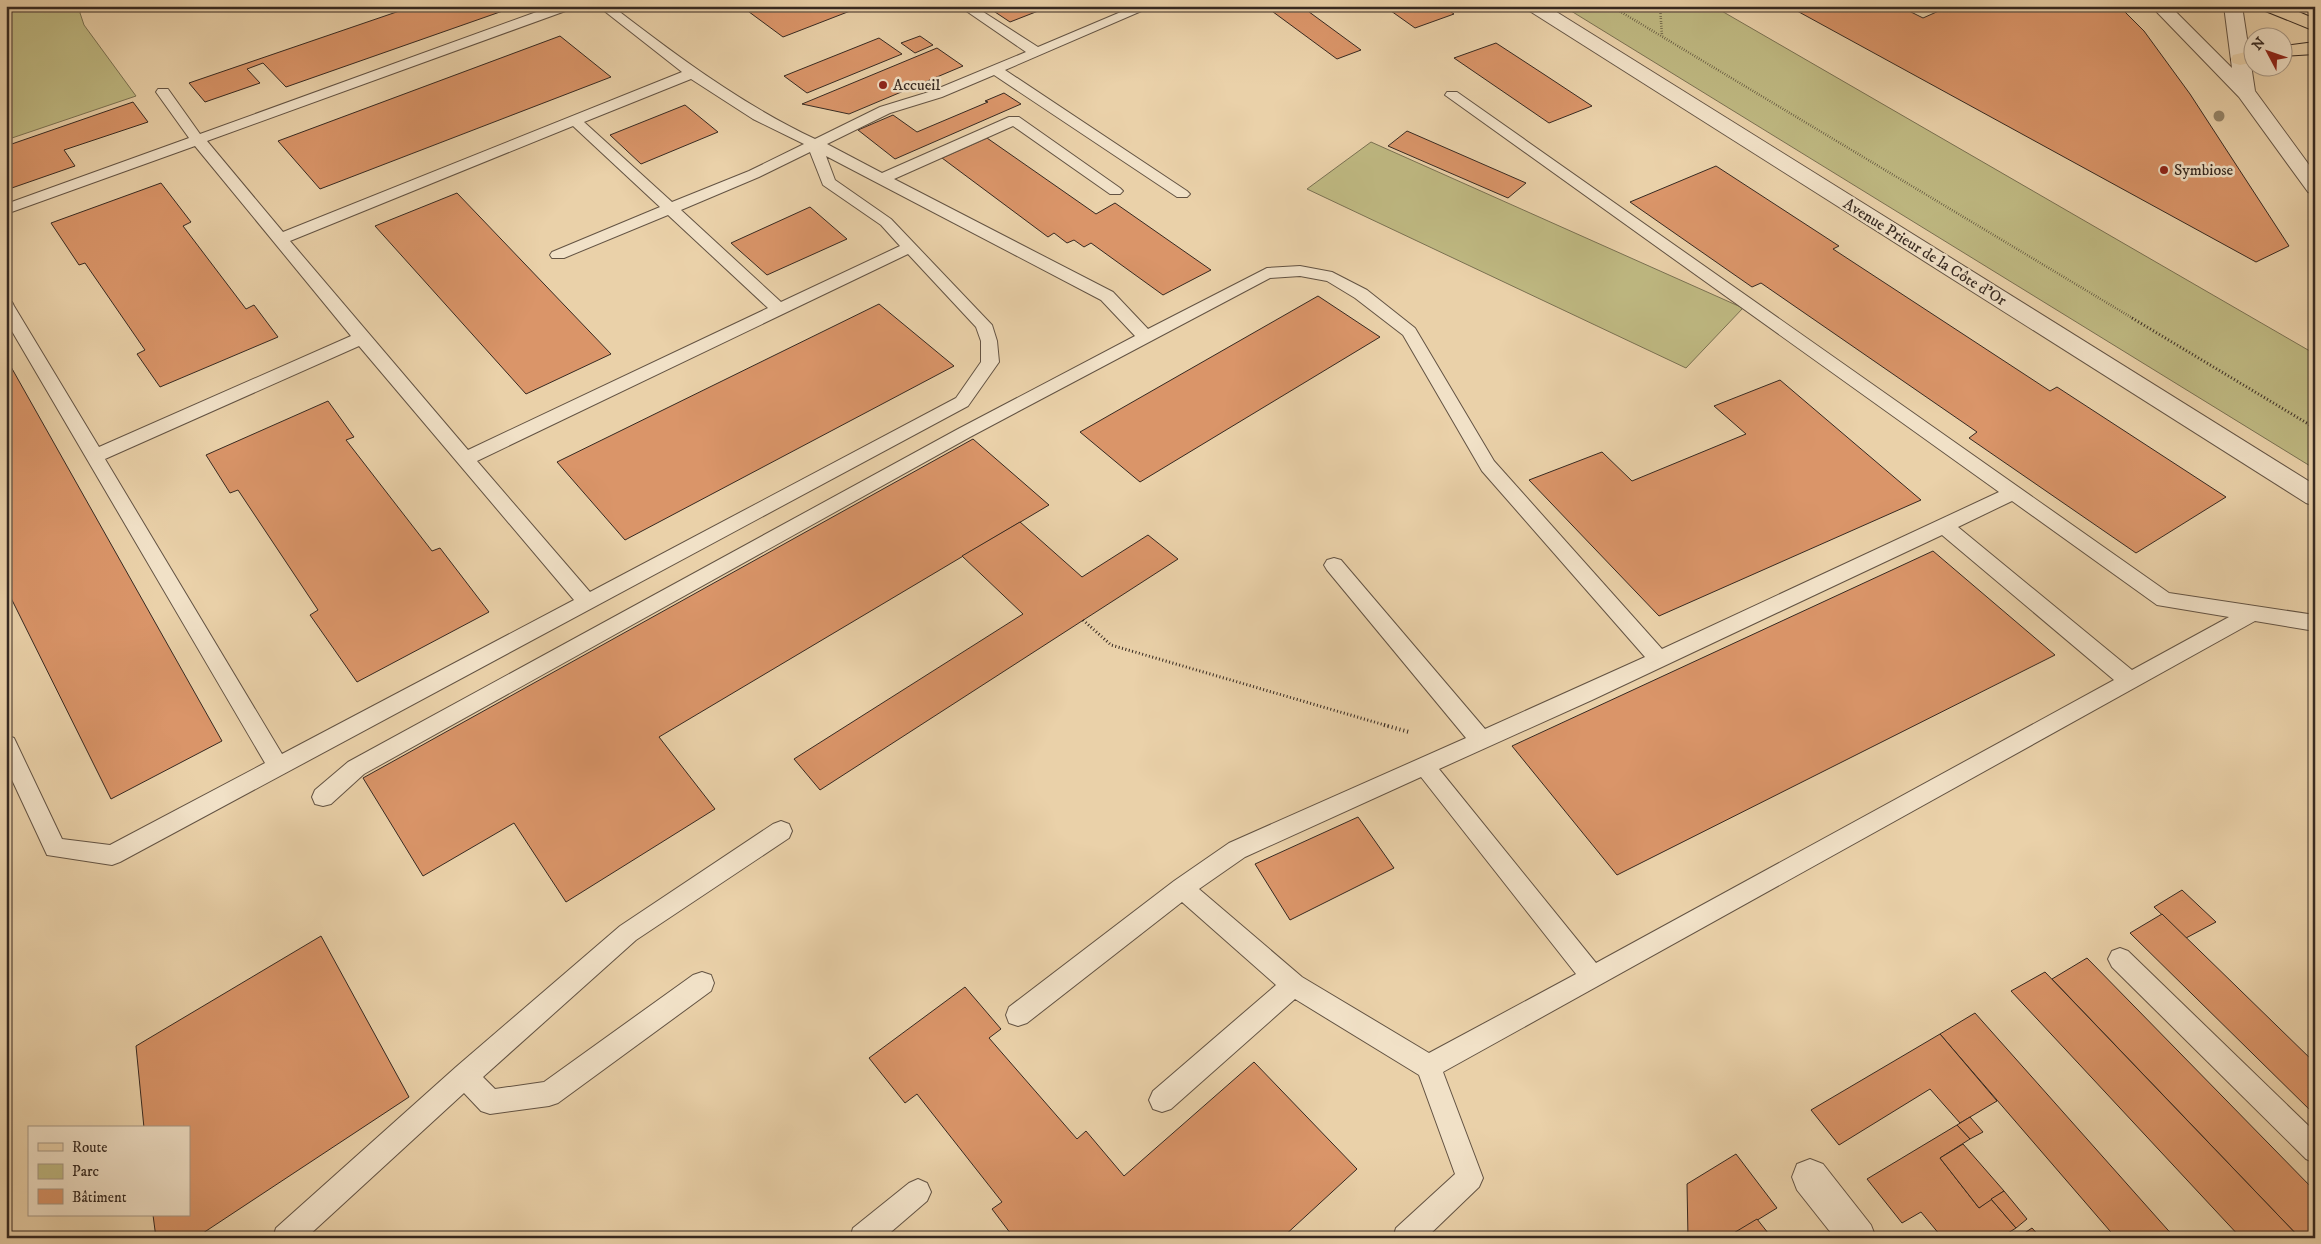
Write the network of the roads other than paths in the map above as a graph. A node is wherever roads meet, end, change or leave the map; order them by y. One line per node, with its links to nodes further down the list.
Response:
1 (566, 6): 21 (lane)
2 (604, 6): 15 (lane)
3 (965, 6): 13 (lane)
4 (1147, 6): 13 (lane)
5 (1534, 6): 39 (street, Avenue Prieur de la Côte d'Or)
6 (2160, 6): 18 (street)
7 (2233, 6): 10 (street)
8 (2269, 6): 9 (main road)
9 (2315, 26)
10 (2244, 47)
11 (2315, 48): 12 (main road)
12 (2294, 49)
13 (1036, 52): 14 (lane)
14 (995, 70): 22 (lane); 26 (lane)
15 (690, 74): 20 (lane); 22 (lane)
16 (2246, 78): 18 (street)
17 (162, 92): 21 (lane)
18 (2246, 93): 24 (street)
19 (1452, 95): 38 (lane)
20 (574, 120): 28 (lane); 29 (lane)
21 (197, 139): 27 (lane); 29 (lane)
22 (815, 144): 23 (lane); 28 (lane); 30 (lane)
23 (881, 179): 25 (lane); 34 (lane)
24 (2315, 188)
25 (1115, 191)
26 (1182, 194)
27 (6, 209)
28 (670, 209): 31 (lane); 33 (lane)
29 (280, 239): 35 (lane)
30 (909, 248): 33 (lane); 42 (lane)
31 (558, 255)
32 (6, 306): 36 (lane)
33 (779, 309): 37 (lane)
34 (1145, 336): 45 (lane); 51 (lane)
35 (362, 338): 36 (lane); 37 (lane)
36 (95, 456): 49 (lane)
37 (465, 459): 42 (lane)
38 (2013, 493): 40 (lane); 43 (lane)
39 (2315, 498)
40 (1944, 526): 45 (lane); 46 (lane)
41 (1334, 565): 47 (lane)
42 (587, 602): 49 (lane)
43 (2252, 614): 44 (lane); 46 (lane)
44 (2315, 623)
45 (1659, 659): 47 (lane)
46 (2130, 681): 55 (lane)
47 (1482, 741): 50 (lane)
48 (6, 744): 49 (lane)
49 (278, 767)
50 (1425, 767): 53 (lane); 55 (lane)
51 (323, 797)
52 (781, 831): 60 (lane)
53 (1182, 888): 57 (lane); 58 (lane)
54 (2120, 958): 62 (lane)
55 (1593, 977): 59 (lane)
56 (702, 983): 60 (lane)
57 (1293, 985): 59 (lane); 61 (lane)
58 (1018, 1015)
59 (1429, 1067): 67 (lane)
60 (465, 1076): 65 (lane)
61 (1162, 1100)
62 (2315, 1150)
63 (1810, 1177): 68 (street)
64 (918, 1192): 66 (lane)
65 (286, 1238)
66 (863, 1238)
67 (1406, 1238)
68 (1858, 1238)

